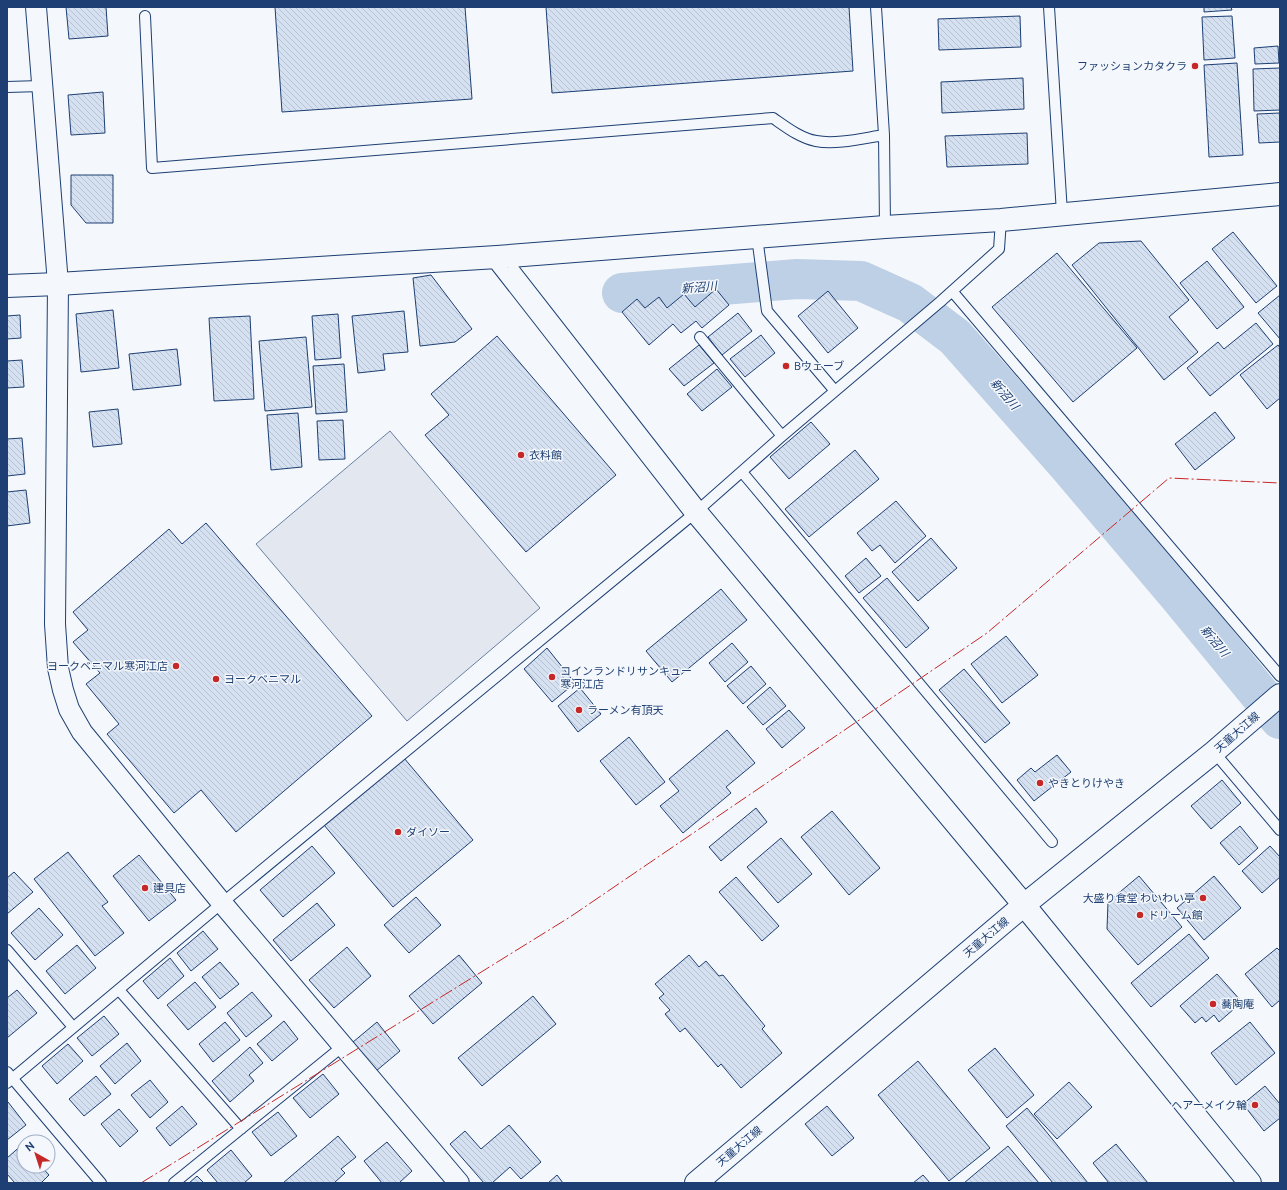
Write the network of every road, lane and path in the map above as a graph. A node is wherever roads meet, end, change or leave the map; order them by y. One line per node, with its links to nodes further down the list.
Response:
1 (36, 7): 5 (street)
2 (876, 7): 7 (lane)
3 (1049, 7): 9 (lane)
4 (145, 16): 7 (lane)
5 (41, 86): 6 (lane); 14 (street)
6 (7, 87)
7 (884, 135): 11 (lane)
8 (1280, 194): 9 (street)
9 (1062, 213): 10 (street)
10 (1001, 220): 11 (street); 16 (lane)
11 (885, 227): 12 (street)
12 (757, 237): 13 (street); 18 (lane)
13 (497, 257): 14 (street); 21 (street)
14 (58, 284): 15 (street); 27 (street)
15 (7, 286)
16 (952, 291): 18 (lane); 22 (lane)
17 (700, 337): 19 (lane)
18 (835, 391): 19 (lane)
19 (782, 436): 20 (lane)
20 (742, 472): 21 (lane); 26 (lane)
21 (696, 512): 27 (lane); 28 (street)
22 (1280, 676)
23 (1280, 695): 24 (street, 天童大江線)
24 (1214, 752): 25 (lane); 28 (street, 天童大江線)
25 (1280, 830)
26 (1052, 842)
27 (222, 903): 30 (lane); 32 (street)
28 (1024, 905): 38 (street, 天童大江線); 39 (street)
29 (7, 950): 31 (lane)
30 (119, 990): 31 (lane); 34 (lane)
31 (73, 1027): 33 (lane)
32 (343, 1046): 34 (lane); 37 (street)
33 (9, 1078): 35 (lane)
34 (241, 1129): 36 (lane)
35 (101, 1183)
36 (174, 1183)
37 (459, 1183)
38 (696, 1183)
39 (1250, 1183)

